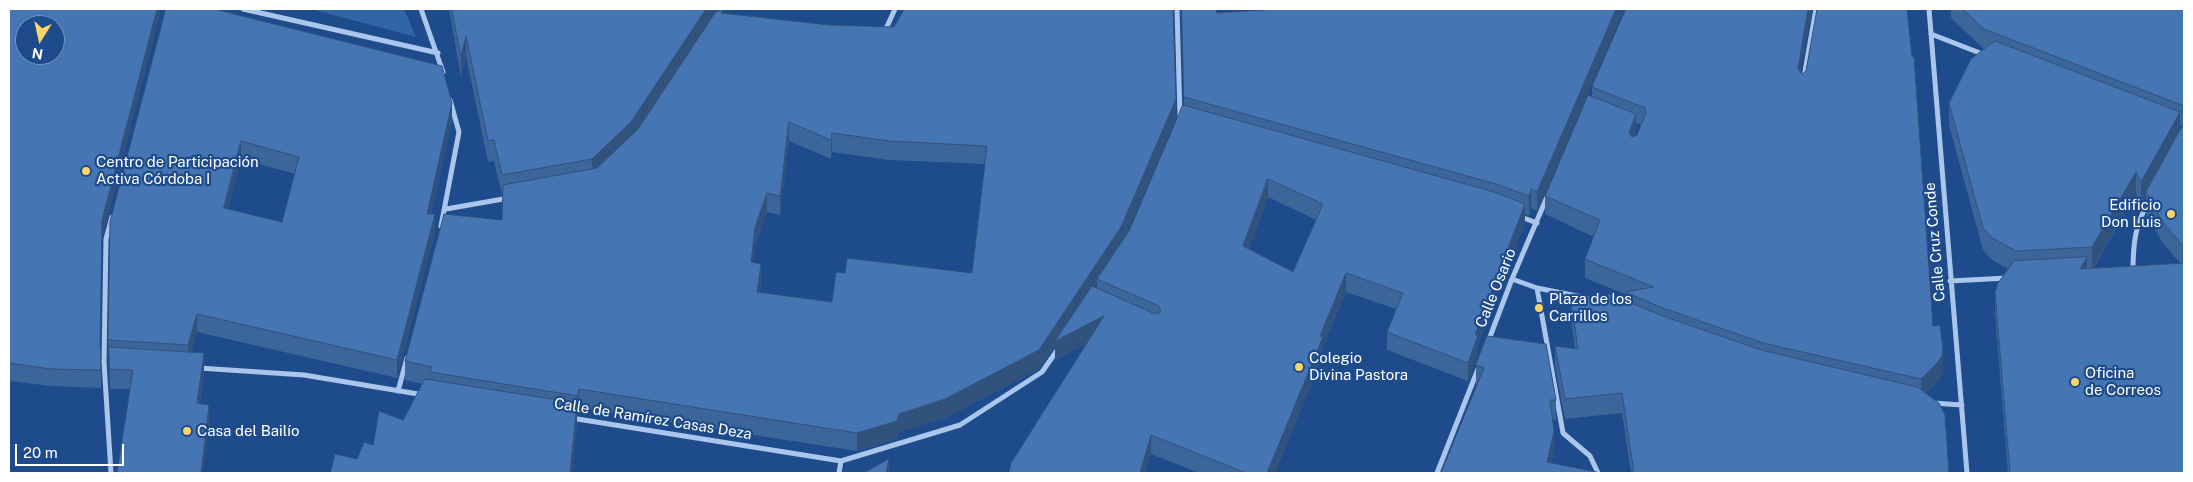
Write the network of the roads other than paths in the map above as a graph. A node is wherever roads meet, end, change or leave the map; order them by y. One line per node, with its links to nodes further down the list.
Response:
1 (243, 9): 9 (street)
2 (422, 9): 9 (street)
3 (895, 9): 7 (street)
4 (1177, 9): 14 (street)
5 (1816, 9): 12 (street)
6 (1929, 9): 8 (street, Calle Cruz Conde)
7 (874, 32)
8 (1931, 34): 10 (street); 30 (street, Calle Cruz Conde)
9 (438, 53): 11 (street)
10 (1994, 58)
11 (445, 79)
12 (1803, 80)
13 (450, 97): 20 (street)
14 (1180, 119): 15 (street); 16 (street)
15 (1190, 122)
16 (1176, 127)
17 (1548, 195): 23 (street, Calle Osario)
18 (2151, 195): 25 (street)
19 (518, 197): 20 (street)
20 (446, 209): 24 (street)
21 (114, 210): 37 (street)
22 (1514, 214): 23 (street)
23 (1537, 224): 29 (street, Calle Osario)
24 (440, 228)
25 (2133, 272): 26 (street); 27 (street)
26 (2142, 272)
27 (2124, 273)
28 (2018, 278): 30 (street)
29 (1512, 279): 31 (street); 34 (street, Calle Osario)
30 (1950, 281): 43 (street, Calle Cruz Conde)
31 (1538, 288): 32 (street); 49 (street)
32 (1600, 304)
33 (1064, 340): 45 (street)
34 (1485, 350)
35 (408, 352): 40 (street)
36 (1482, 359): 48 (street)
37 (104, 362): 38 (street); 46 (street)
38 (114, 362)
39 (190, 367): 40 (street)
40 (398, 391): 41 (street)
41 (428, 396)
42 (1924, 402): 43 (street)
43 (1962, 405): 50 (street, Calle Cruz Conde)
44 (566, 417): 45 (street, Calle de Ramírez Casas Deza)
45 (842, 461): 47 (street)
46 (111, 473)
47 (839, 473)
48 (1437, 473)
49 (1598, 473)
50 (1967, 473)

